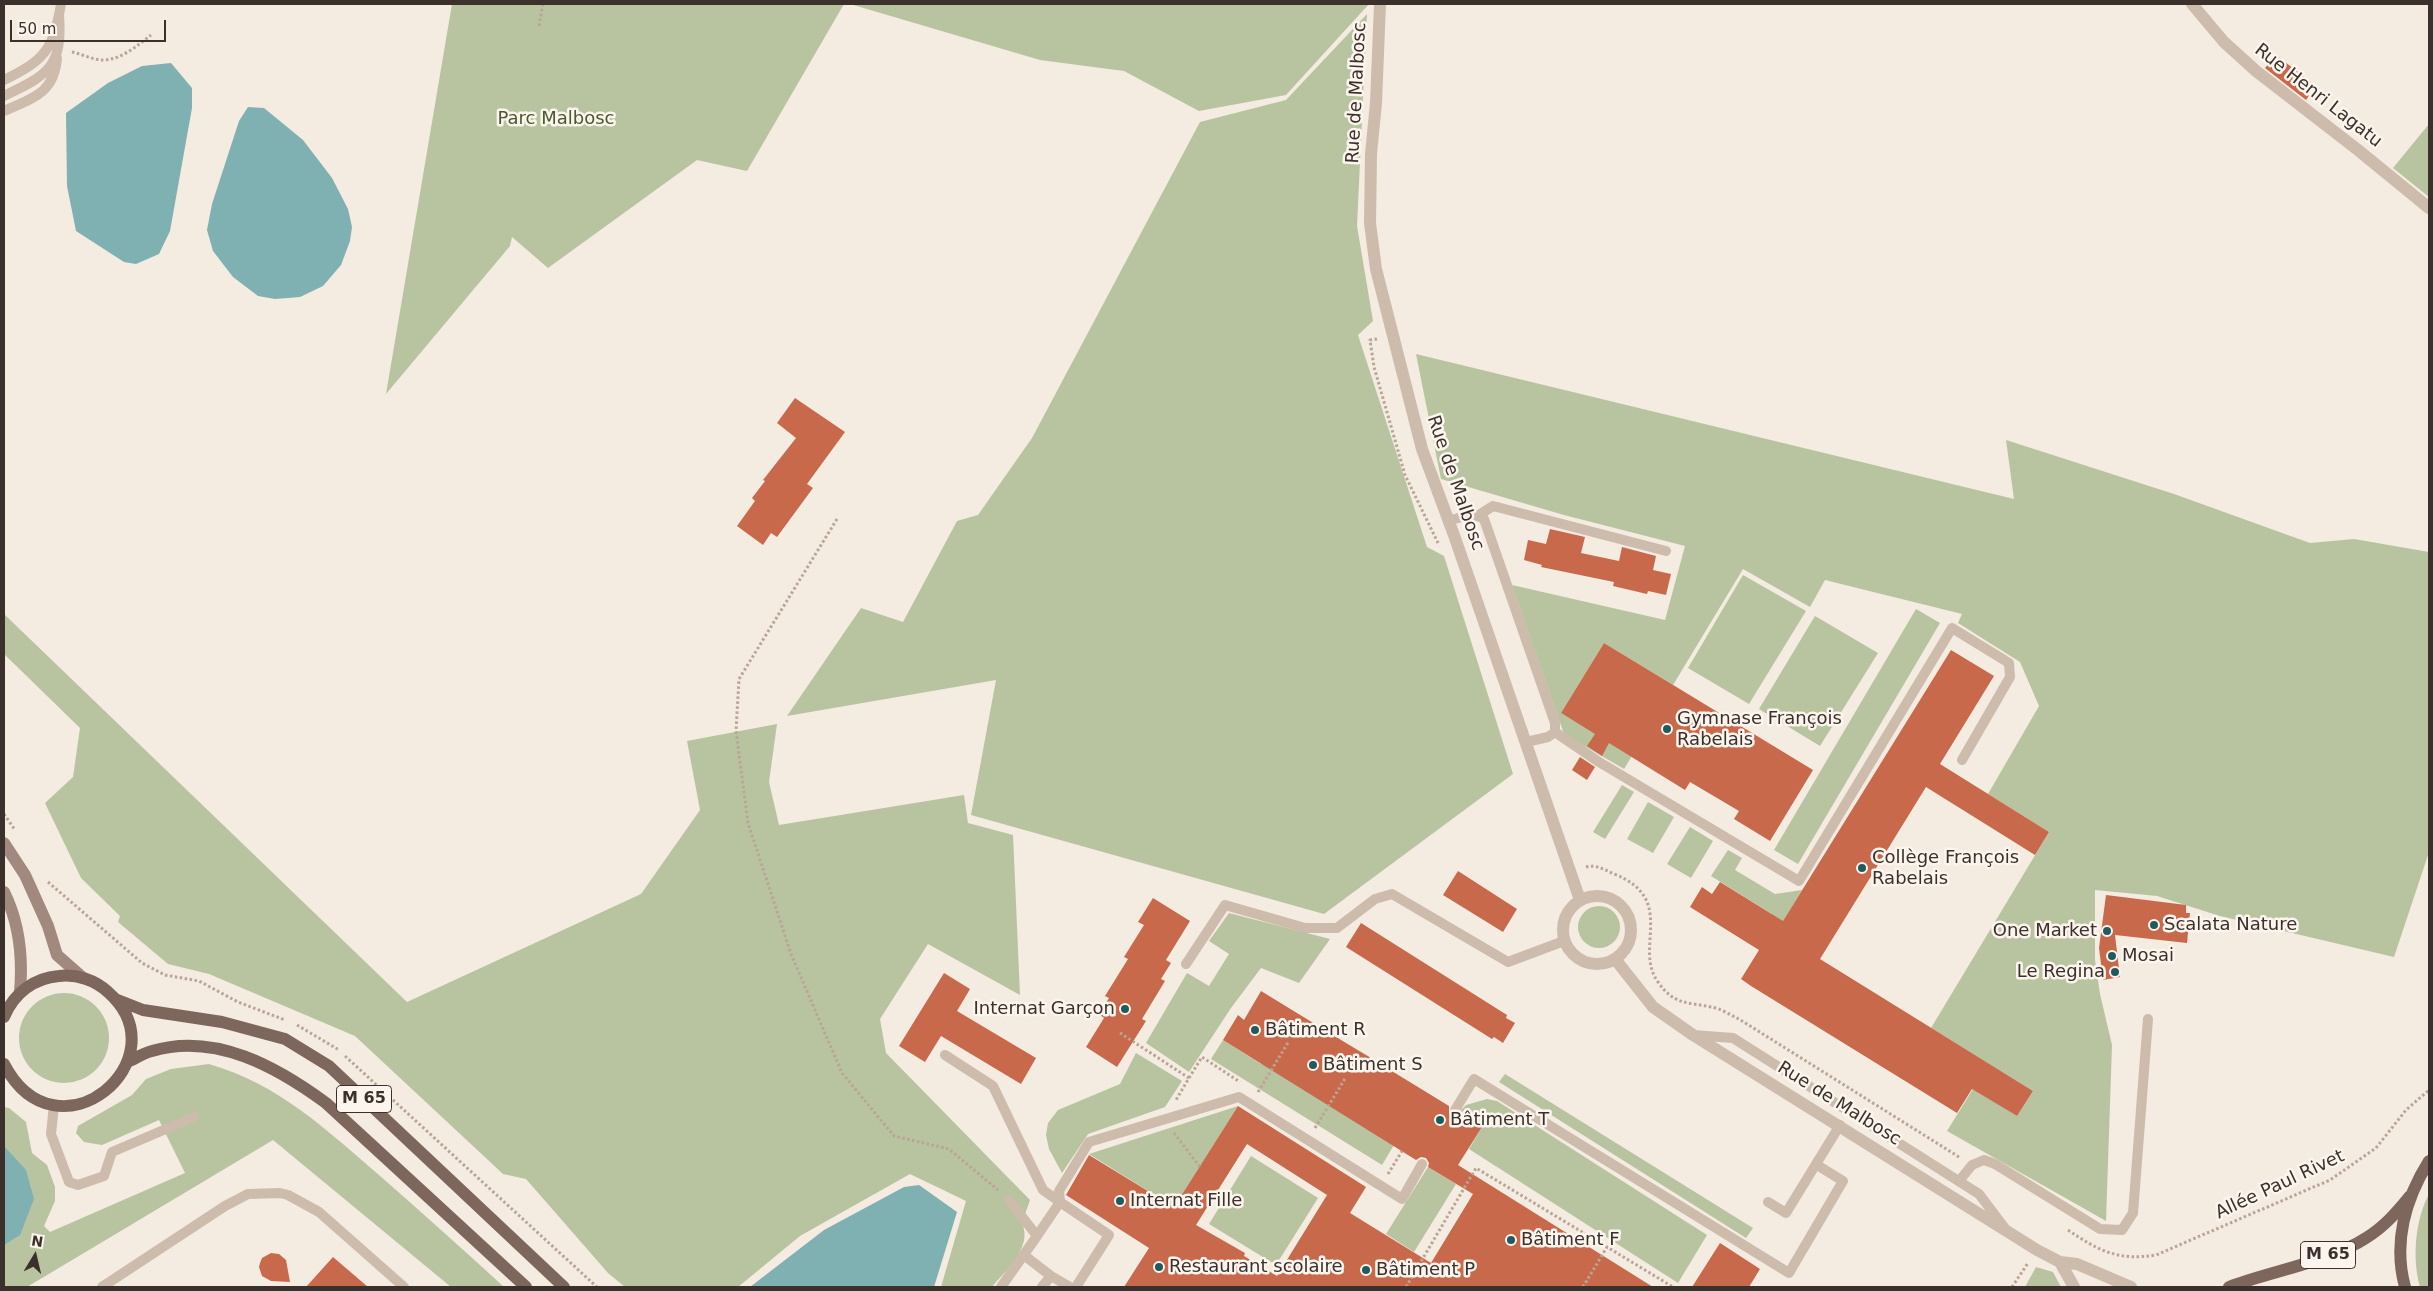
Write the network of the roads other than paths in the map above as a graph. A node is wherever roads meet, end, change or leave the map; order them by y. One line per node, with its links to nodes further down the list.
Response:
1 (61, 4): 4 (lane)
2 (1380, 4): 11 (street, Rue de Malbosc)
3 (2192, 4): 9 (street, Rue Henri Lagatu)
4 (59, 15): 5 (lane); 6 (lane)
5 (58, 48): 7 (lane); 8 (lane)
6 (4, 80)
7 (4, 96)
8 (4, 111)
9 (2429, 208)
10 (1479, 515): 11 (lane); 12 (lane); 13 (lane)
11 (1449, 521): 14 (street, Rue de Malbosc)
12 (1666, 551)
13 (1555, 732): 14 (lane); 15 (lane)
14 (1526, 742): 18 (street, Rue de Malbosc)
15 (1962, 760)
16 (4, 843): 22 (main road)
17 (4, 892): 23 (main road)
18 (1580, 900): 19 (street); 20 (street)
19 (1564, 941): 20 (street); 21 (lane)
20 (1615, 959): 27 (street, Rue de Malbosc)
21 (1186, 964)
22 (82, 977): 23 (main road); 24 (main road)
23 (20, 992): 25 (main road)
24 (115, 999): 29 (main road); 52 (main road, M 65)
25 (4, 1016)
26 (2148, 1019): 39 (lane)
27 (1693, 1035): 35 (street, Rue de Malbosc); 39 (lane)
28 (945, 1055): 42 (lane)
29 (127, 1062): 32 (main road); 51 (main road, M 65)
30 (4, 1064): 31 (main road)
31 (8, 1079): 32 (main road)
32 (54, 1105): 34 (lane)
33 (1456, 1110): 38 (lane)
34 (194, 1117)
35 (1840, 1125): 38 (lane); 44 (street, Rue de Malbosc)
36 (2429, 1161): 40 (main road)
37 (1422, 1164): 42 (lane)
38 (1817, 1165): 43 (lane)
39 (1960, 1180): 44 (lane)
40 (2410, 1196): 59 (main road, M 65); 60 (main road)
41 (1009, 1200): 45 (lane)
42 (1060, 1202): 45 (lane); 56 (lane)
43 (1768, 1202)
44 (2004, 1227): 47 (street, Rue de Malbosc)
45 (1037, 1236): 46 (lane)
46 (1025, 1256): 48 (lane); 53 (lane)
47 (2060, 1262): 57 (street, Rue de Malbosc); 58 (street, Rue de Malbosc)
48 (1051, 1276): 54 (lane); 55 (lane)
49 (108, 1286): 50 (lane)
50 (404, 1287)
51 (526, 1287)
52 (564, 1287)
53 (1001, 1287)
54 (1042, 1287)
55 (1070, 1287)
56 (1076, 1287)
57 (2074, 1287)
58 (2131, 1287)
59 (2230, 1287)
60 (2405, 1287)

